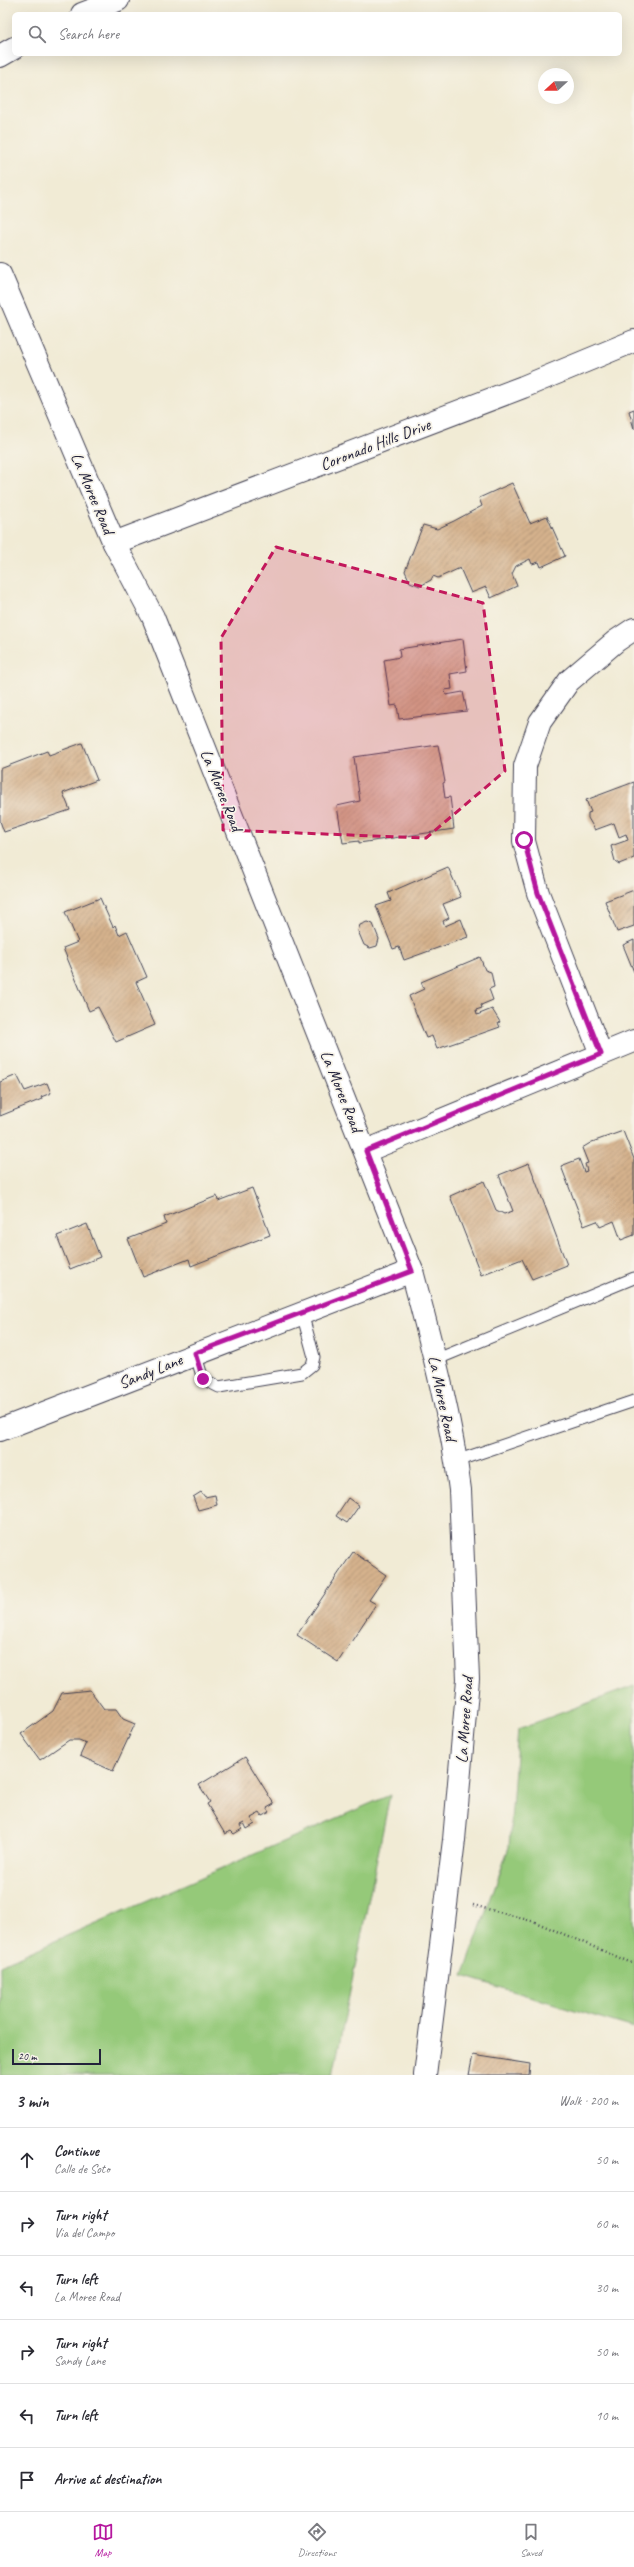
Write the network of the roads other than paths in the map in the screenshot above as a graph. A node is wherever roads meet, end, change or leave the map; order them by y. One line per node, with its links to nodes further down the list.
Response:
1 (118, 0): 2 (street)
2 (87, 12)
3 (12, 49): 4 (street)
4 (0, 56)
5 (0, 274): 7 (street, La Moree Road)
6 (634, 341): 7 (street, Coronado Hills Drive)
7 (114, 543): 11 (street, La Moree Road)
8 (634, 629): 10 (street)
9 (634, 1041): 10 (street)
10 (601, 1054): 11 (street)
11 (366, 1151): 12 (street, La Moree Road)
12 (412, 1271): 14 (street, Sandy Lane); 16 (street, La Moree Road)
13 (634, 1278): 16 (lane)
14 (302, 1313): 15 (street, Sandy Lane); 15 (lane)
15 (195, 1353): 18 (street, Sandy Lane)
16 (435, 1360): 19 (street, La Moree Road)
17 (634, 1400): 19 (lane)
18 (0, 1430)
19 (456, 1461): 20 (street, La Moree Road)
20 (425, 2075)

